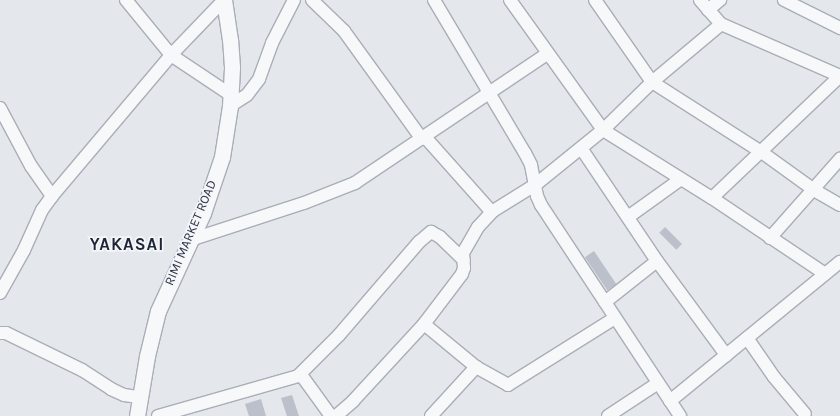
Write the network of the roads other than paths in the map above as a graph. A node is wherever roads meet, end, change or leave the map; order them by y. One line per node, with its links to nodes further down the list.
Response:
1 (126, 0): 15 (street)
2 (224, 0): 15 (street); 19 (street, RIMI MARKET ROAD)
3 (294, 0): 19 (street)
4 (312, 0): 22 (street)
5 (434, 0): 18 (street)
6 (510, 0): 14 (street)
7 (595, 0): 17 (street)
8 (700, 0): 11 (street)
9 (720, 0): 11 (street)
10 (784, 0): 13 (street)
11 (708, 10): 12 (street)
12 (721, 24): 16 (street); 17 (street)
13 (840, 28)
14 (547, 54): 18 (street); 21 (street)
15 (171, 55): 19 (street); 29 (street)
16 (840, 76): 24 (street)
17 (652, 82): 21 (street); 24 (street)
18 (490, 94): 22 (street); 27 (street)
19 (231, 101): 35 (street, RIMI MARKET ROAD)
20 (0, 108): 29 (street)
21 (603, 130): 23 (street); 26 (street)
22 (424, 138): 32 (street); 35 (street)
23 (581, 148): 27 (street); 33 (street)
24 (760, 151): 28 (street); 30 (street)
25 (840, 159): 28 (street)
26 (681, 179): 30 (street); 33 (street)
27 (535, 185): 32 (street); 41 (street)
28 (814, 190): 31 (street); 34 (street)
29 (52, 196): 40 (street)
30 (712, 198): 34 (street)
31 (840, 205)
32 (493, 211): 36 (street)
33 (628, 217): 37 (street)
34 (770, 238): 39 (street)
35 (190, 240): 50 (street, RIMI MARKET ROAD)
36 (464, 260): 43 (street); 48 (street)
37 (657, 260): 41 (street); 46 (street)
38 (840, 262): 39 (street)
39 (825, 274): 45 (street)
40 (0, 293)
41 (605, 302): 42 (street)
42 (615, 318): 47 (street); 49 (street)
43 (424, 324): 47 (street); 57 (street)
44 (0, 333): 50 (street)
45 (747, 338): 46 (street); 53 (street)
46 (726, 356): 51 (street)
47 (476, 367): 58 (street)
48 (298, 376): 55 (street); 56 (street)
49 (658, 383): 51 (street); 52 (street)
50 (139, 397): 54 (street, RIMI MARKET ROAD)
51 (670, 401): 60 (street)
52 (621, 412): 59 (street)
53 (805, 414)
54 (137, 416)
55 (158, 416)
56 (331, 416)
57 (336, 416)
58 (431, 416)
59 (608, 416)
60 (680, 416)

